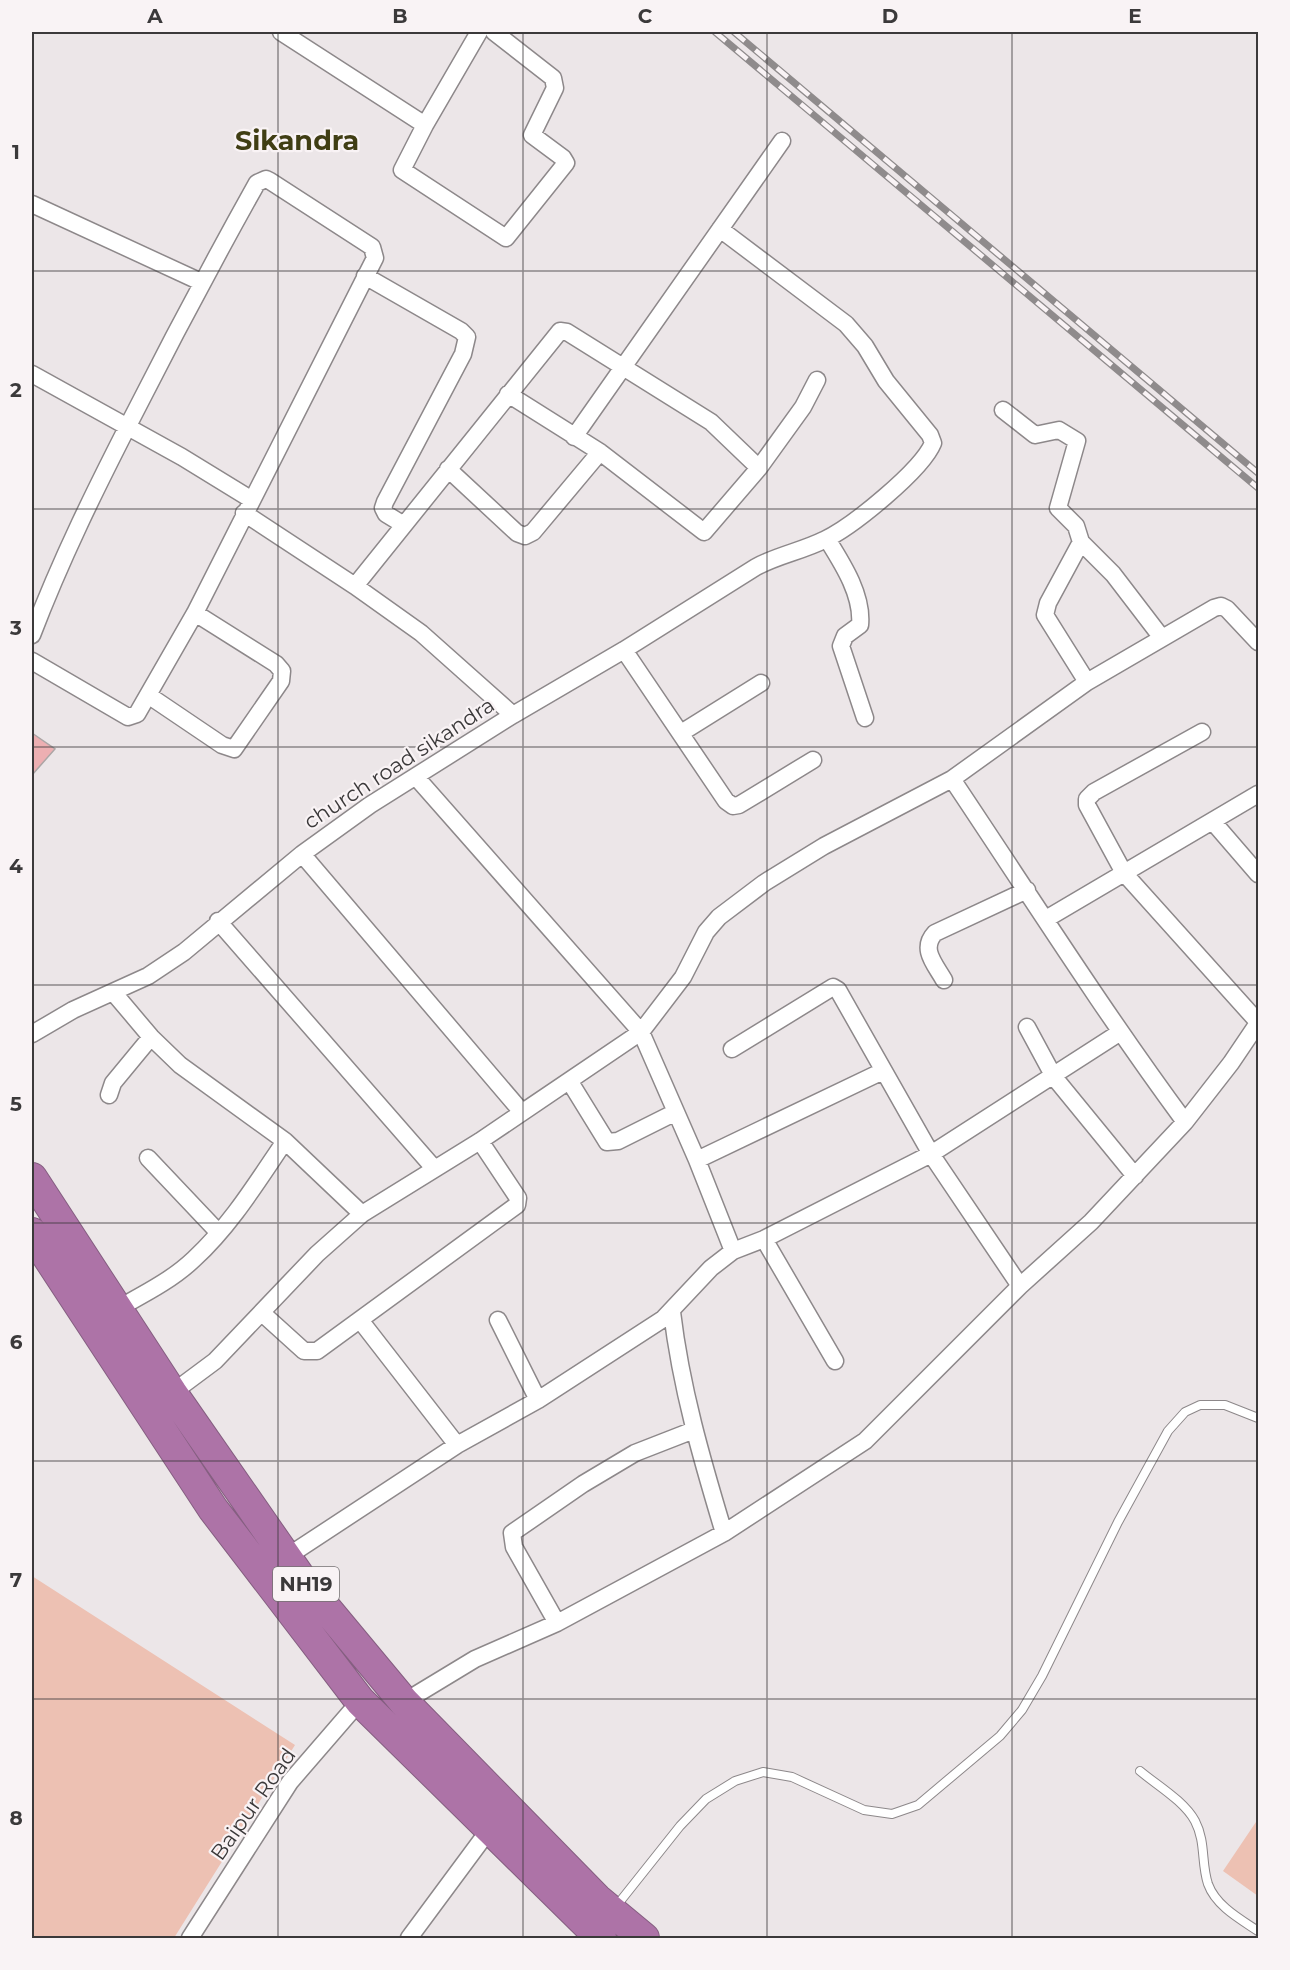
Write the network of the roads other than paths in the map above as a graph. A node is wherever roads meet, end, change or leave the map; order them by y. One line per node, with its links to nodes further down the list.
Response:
1 (281, 32): 3 (street)
2 (480, 32): 3 (street); 3 (street)
3 (425, 125)
4 (782, 141): 6 (street)
5 (32, 204): 8 (street)
6 (720, 230): 9 (street); 21 (street)
7 (365, 276): 8 (street); 19 (street); 20 (street)
8 (201, 282): 14 (street)
9 (625, 367): 12 (street); 15 (street); 17 (street)
10 (32, 374): 14 (street, church road sikandra)
11 (817, 380): 17 (street)
12 (508, 394): 15 (street); 18 (street)
13 (1003, 410): 22 (street)
14 (127, 427): 19 (street, church road sikandra); 25 (street)
15 (574, 436): 16 (street)
16 (600, 452): 17 (street); 18 (street)
17 (759, 468)
18 (448, 469): 20 (street)
19 (248, 507): 23 (street, church road sikandra); 24 (street)
20 (404, 525): 23 (street)
21 (827, 539): 28 (street); 34 (street)
22 (1082, 542): 26 (street); 30 (street)
23 (355, 586): 33 (street, church road sikandra)
24 (195, 613): 32 (street); 32 (street)
25 (32, 635)
26 (1162, 638): 27 (street); 30 (street)
27 (1258, 642)
28 (624, 650): 33 (street); 36 (street)
29 (32, 661): 32 (street)
30 (1087, 682): 39 (street)
31 (761, 683): 36 (street)
32 (148, 694)
33 (513, 715): 38 (street, church road sikandra)
34 (865, 718)
35 (1202, 732): 43 (street)
36 (681, 733): 37 (street)
37 (813, 760)
38 (416, 777): 42 (street, church road sikandra); 52 (street)
39 (952, 779): 45 (street); 52 (street)
40 (1258, 794): 41 (street)
41 (1214, 823): 43 (street); 44 (street)
42 (302, 854): 47 (street, church road sikandra); 61 (street)
43 (1124, 873): 46 (street); 50 (street)
44 (1258, 874)
45 (1027, 890): 46 (street); 48 (street)
46 (1046, 919): 53 (street)
47 (218, 921): 49 (street, church road sikandra); 69 (street)
48 (944, 980)
49 (113, 992): 54 (street, church road sikandra); 55 (street)
50 (1258, 1022): 63 (street)
51 (1027, 1027): 58 (street)
52 (641, 1032): 59 (street); 62 (street)
53 (1119, 1033): 58 (street); 63 (street)
54 (32, 1034)
55 (151, 1037): 60 (street); 64 (street)
56 (732, 1049): 57 (street)
57 (882, 1071): 66 (street); 68 (street)
58 (1054, 1077): 66 (street); 70 (street)
59 (570, 1082): 61 (street); 62 (street)
60 (108, 1095)
61 (521, 1111): 65 (street)
62 (676, 1112): 68 (street)
63 (1185, 1122): 70 (street)
64 (285, 1141): 72 (street); 74 (street)
65 (480, 1141): 69 (street); 81 (street)
66 (931, 1154): 75 (street); 77 (street)
67 (148, 1158): 74 (street)
68 (698, 1160): 76 (street)
69 (433, 1167): 72 (street)
70 (1135, 1176): 77 (street)
71 (32, 1178): 78 (highway, NH19)
72 (362, 1214): 80 (street)
73 (32, 1233): 92 (highway, NH19)
74 (219, 1233): 78 (street)
75 (764, 1239): 76 (street); 83 (street)
76 (733, 1251): 79 (street)
77 (1020, 1286): 89 (street)
78 (117, 1309): 84 (highway, NH19)
79 (672, 1312): 85 (street); 87 (street)
80 (262, 1313): 81 (street); 84 (street)
81 (360, 1320): 88 (street)
82 (498, 1320): 85 (street)
83 (835, 1361)
84 (172, 1393): 90 (highway, NH19)
85 (538, 1400): 88 (street)
86 (1258, 1419): 96 (lane)
87 (694, 1430): 89 (street); 91 (street)
88 (457, 1445): 90 (street)
89 (724, 1533): 91 (street)
90 (285, 1558): 93 (highway, NH19)
91 (557, 1623): 93 (street)
92 (360, 1701): 95 (highway, NH19); 98 (street, Baipur Road)
93 (404, 1702): 96 (highway, NH19)
94 (1140, 1771): 97 (lane)
95 (489, 1830): 99 (street); 100 (highway, NH19)
96 (612, 1911): 101 (highway, NH19)
97 (1258, 1931)
98 (190, 1938)
99 (409, 1938)
100 (601, 1938)
101 (644, 1938)

